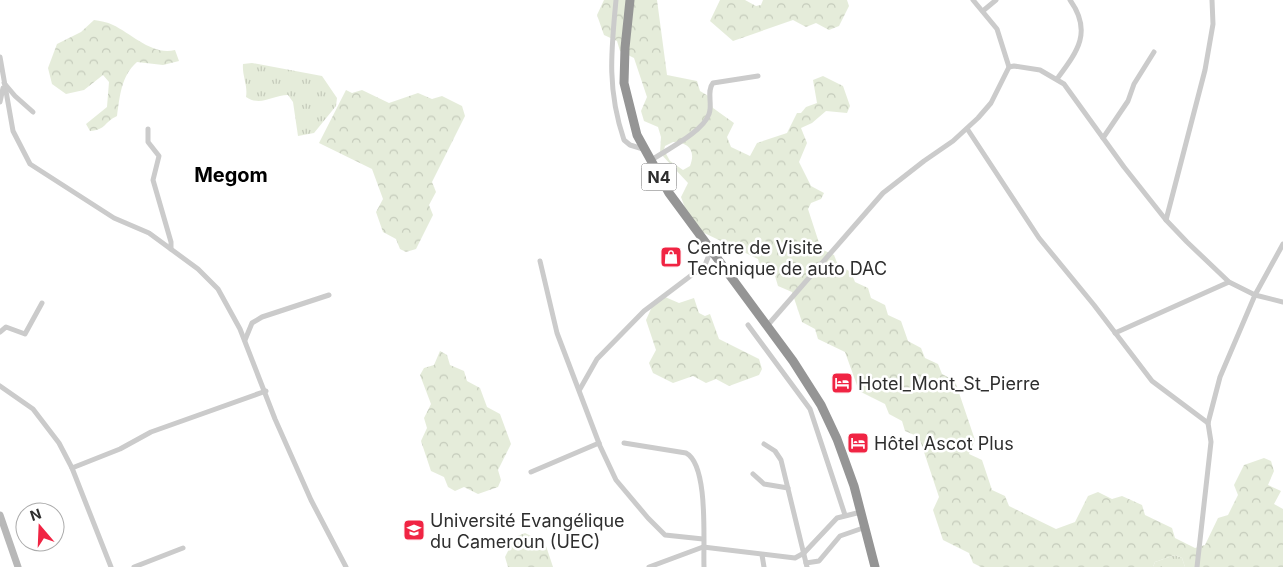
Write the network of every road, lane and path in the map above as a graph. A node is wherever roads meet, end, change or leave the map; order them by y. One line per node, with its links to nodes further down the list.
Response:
1 (616, 0): 19 (street)
2 (630, 0): 19 (highway, N4)
3 (973, 0): 7 (street)
4 (996, 0): 7 (street)
5 (1070, 0): 12 (street)
6 (1212, 0): 21 (street)
7 (984, 10): 10 (street)
8 (1154, 52): 18 (street)
9 (0, 57): 13 (street)
10 (1009, 67): 12 (street); 17 (street)
11 (758, 76): 20 (street)
12 (1057, 79): 18 (street)
13 (4, 82): 14 (street); 15 (street); 23 (street)
14 (0, 102)
15 (33, 112)
16 (148, 129): 23 (street)
17 (968, 130): 32 (street); 34 (street)
18 (1103, 138): 21 (street)
19 (643, 149): 20 (highway, N4)
20 (650, 161): 24 (highway, N4)
21 (1166, 220): 26 (street)
22 (1283, 244): 28 (street)
23 (171, 249): 35 (street)
24 (712, 250): 32 (highway, N4); 37 (street)
25 (540, 261): 37 (street)
26 (1228, 282): 28 (street); 34 (street)
27 (329, 295): 35 (street)
28 (1255, 295): 29 (street); 39 (street)
29 (1283, 302)
30 (42, 303): 33 (street)
31 (748, 325): 49 (street)
32 (767, 326): 47 (highway)
33 (0, 332)
34 (1115, 333): 39 (street)
35 (245, 340): 38 (street)
36 (0, 386): 43 (street)
37 (580, 389): 40 (street)
38 (266, 391): 43 (street); 60 (street)
39 (1208, 423): 65 (street)
40 (599, 443): 44 (street); 51 (street)
41 (624, 443): 51 (street)
42 (764, 444): 46 (street)
43 (72, 468): 58 (street)
44 (531, 472)
45 (753, 474): 46 (street)
46 (788, 488): 54 (street)
47 (862, 512): 49 (street); 50 (highway)
48 (0, 515): 57 (street)
49 (845, 515): 54 (street)
50 (866, 527): 56 (street); 64 (highway)
51 (703, 539): 52 (street)
52 (703, 547): 55 (street); 61 (street); 62 (street)
53 (183, 548): 59 (street)
54 (804, 553): 55 (street); 56 (street)
55 (762, 555): 63 (street)
56 (807, 565)
57 (18, 567)
58 (111, 567)
59 (134, 567)
60 (346, 567)
61 (649, 567)
62 (704, 567)
63 (764, 567)
64 (875, 567)
65 (1197, 567)

